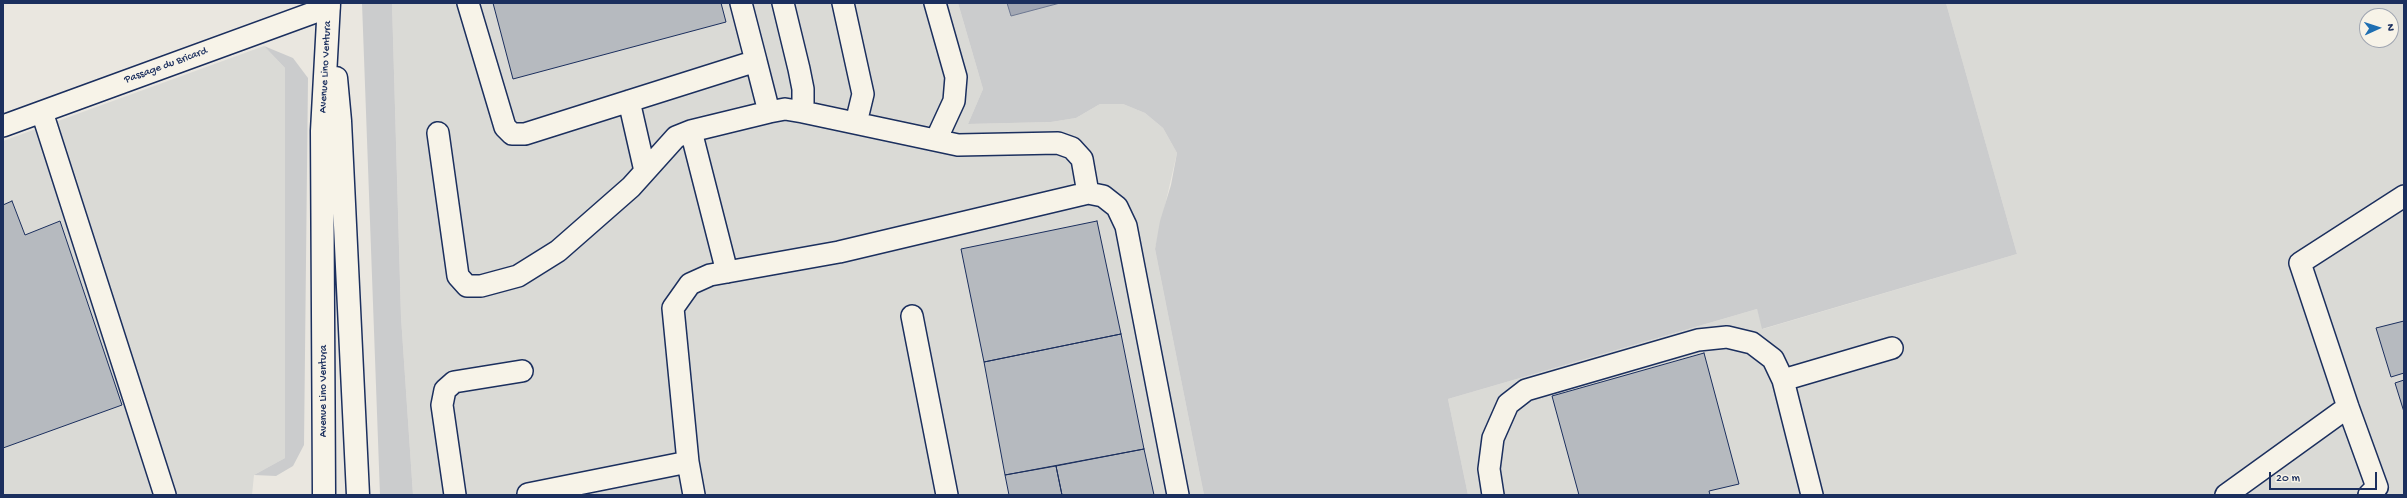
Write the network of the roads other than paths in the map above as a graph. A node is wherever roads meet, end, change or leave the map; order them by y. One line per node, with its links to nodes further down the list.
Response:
1 (468, 3): 8 (lane)
2 (741, 3): 7 (lane)
3 (783, 3): 11 (lane)
4 (843, 3): 12 (lane)
5 (935, 3): 16 (lane)
6 (329, 5): 9 (lane, Passage du Bricard); 29 (main road, Avenue Lino Ventura); 30 (main road, Avenue Lino Ventura)
7 (756, 61): 8 (lane); 10 (lane)
8 (629, 101): 17 (lane)
9 (42, 112): 13 (lane, Passage du Bricard); 28 (lane)
10 (769, 112): 11 (lane); 14 (lane)
11 (803, 112): 12 (lane)
12 (856, 123): 16 (lane)
13 (3, 126)
14 (691, 131): 17 (lane); 20 (lane)
15 (438, 133): 17 (lane)
16 (936, 140): 18 (lane)
17 (645, 171)
18 (1088, 193): 20 (lane); 34 (lane)
19 (2404, 196): 25 (lane)
20 (727, 272): 26 (lane)
21 (912, 316): 33 (lane)
22 (1892, 348): 24 (lane)
23 (522, 371): 31 (lane)
24 (1783, 380): 35 (lane); 36 (lane)
25 (2348, 407): 37 (lane); 38 (lane)
26 (688, 462): 27 (lane); 32 (lane)
27 (528, 494)
28 (165, 495)
29 (324, 495)
30 (358, 495)
31 (455, 495)
32 (694, 495)
33 (947, 495)
34 (1178, 495)
35 (1493, 495)
36 (1812, 495)
37 (2226, 495)
38 (2369, 495)

